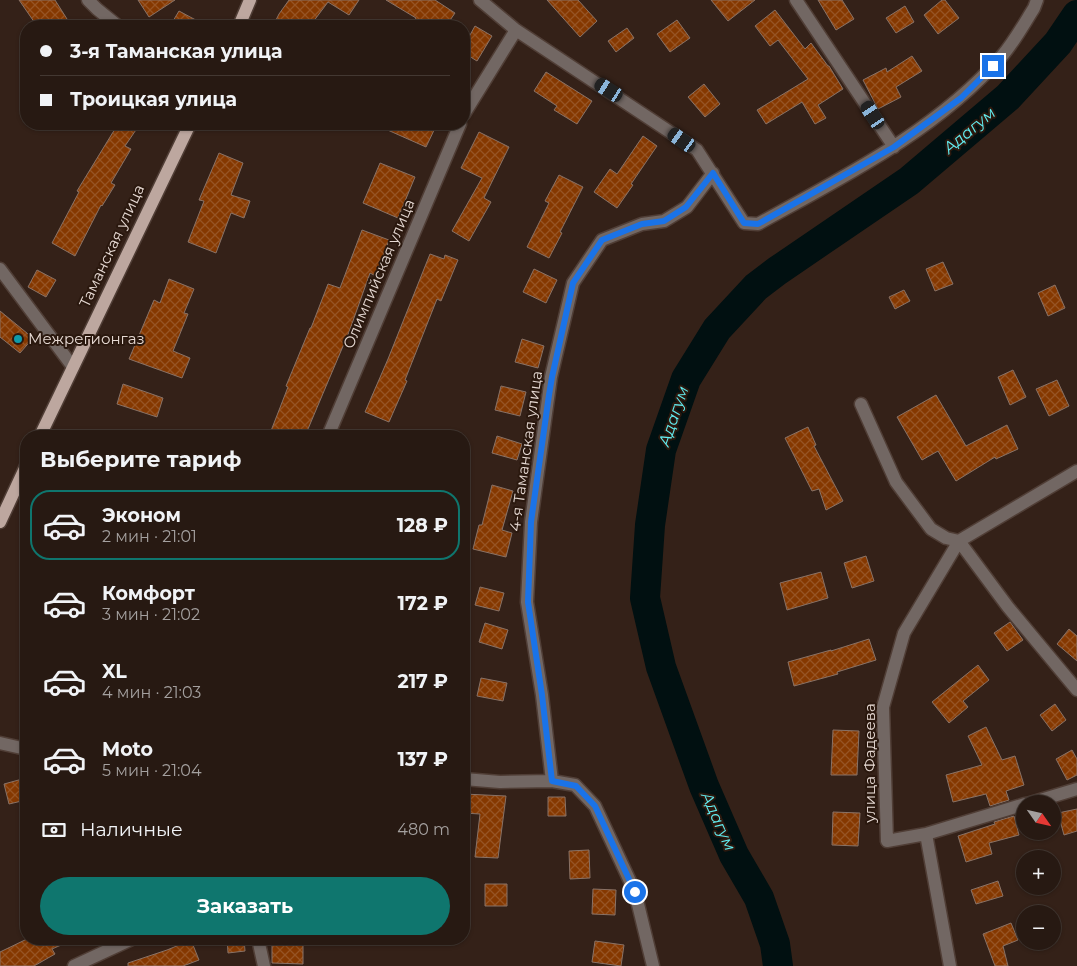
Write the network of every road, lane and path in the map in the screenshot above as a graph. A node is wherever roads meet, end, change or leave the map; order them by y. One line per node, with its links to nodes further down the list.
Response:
1 (88, 0): 6 (street)
2 (250, 0): 7 (main road)
3 (480, 0): 8 (street)
4 (796, 0): 12 (street)
5 (1037, 0): 12 (street)
6 (110, 20)
7 (242, 20)
8 (516, 30): 9 (street); 13 (street)
9 (470, 104)
10 (187, 130): 15 (main road, Таманская улица)
11 (457, 130): 18 (street, Олимпийская улица)
12 (894, 147): 13 (street)
13 (713, 173): 27 (street, 4-я Таманская улица)
14 (0, 269): 15 (street)
15 (72, 367): 17 (main road, Таманская улица)
16 (861, 404): 22 (street)
17 (43, 430)
18 (331, 430)
19 (1077, 471): 22 (street, улица Фадеева)
20 (20, 479): 21 (main road)
21 (0, 522)
22 (959, 541): 23 (street); 31 (street, улица Фадеева)
23 (1077, 690)
24 (0, 743): 25 (street)
25 (20, 748)
26 (470, 780): 27 (street)
27 (552, 781): 36 (street)
28 (1077, 789): 29 (street)
29 (1057, 795)
30 (1016, 807): 31 (street)
31 (926, 834): 37 (street)
32 (119, 945): 34 (street)
33 (259, 945): 35 (street)
34 (74, 966)
35 (264, 966)
36 (653, 966)
37 (950, 966)

